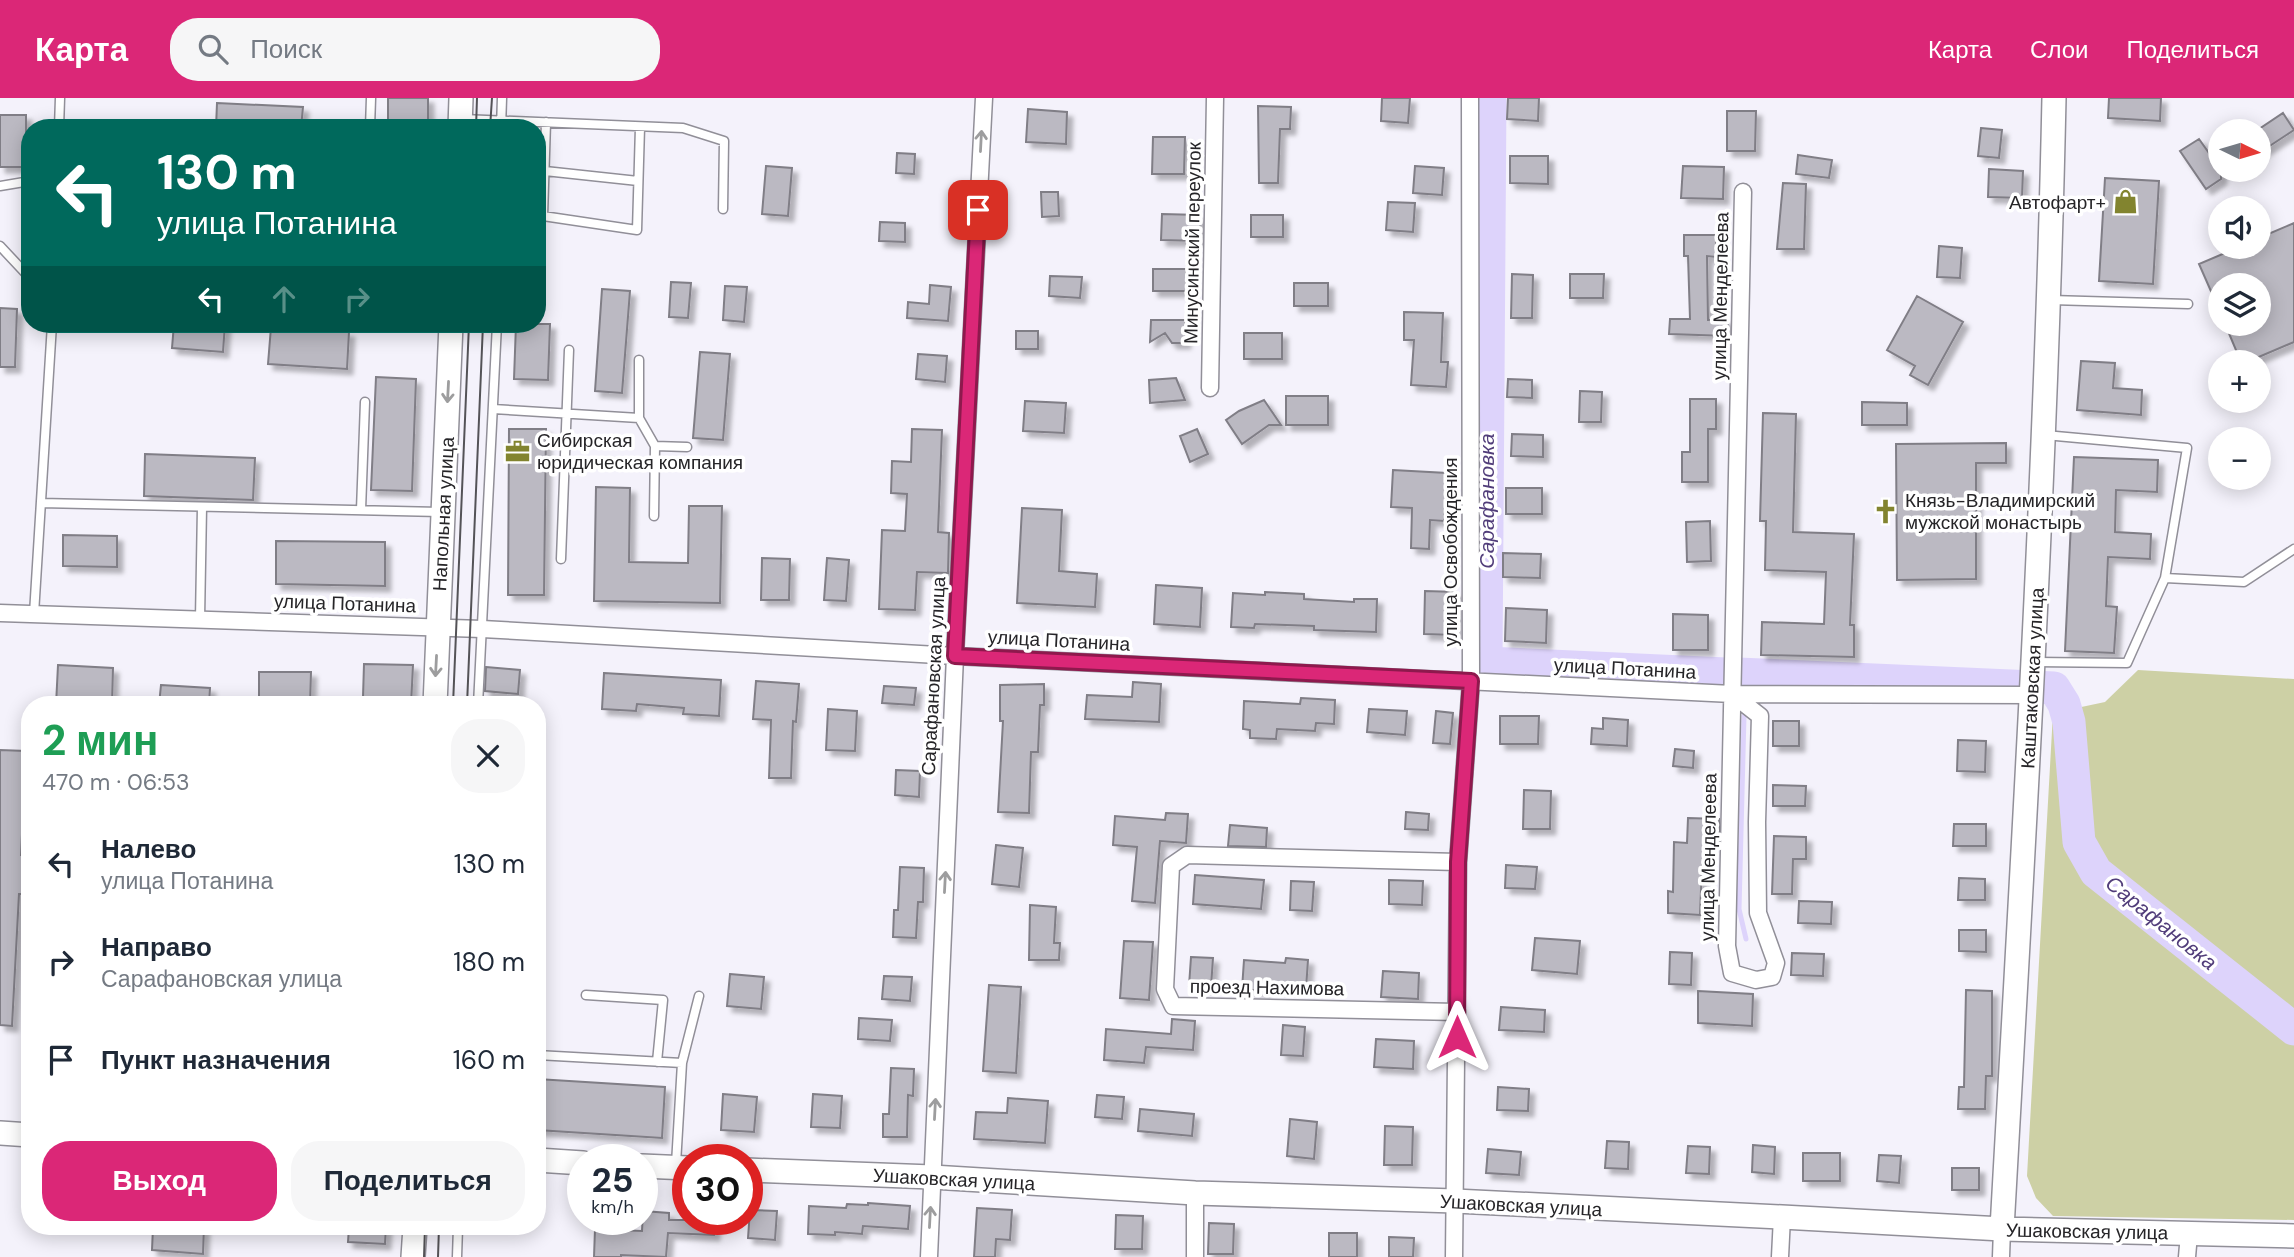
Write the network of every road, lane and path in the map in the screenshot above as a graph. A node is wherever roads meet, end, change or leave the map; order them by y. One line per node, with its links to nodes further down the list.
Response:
1 (60, 98): 9 (lane)
2 (371, 98): 10 (lane)
3 (502, 98): 12 (lane)
4 (984, 98): 52 (street, Сарафановская улица, one-way to 4)
5 (1215, 98): 31 (street, Минусинский переулок)
6 (1471, 98): 54 (street, улица Освобождения)
7 (2054, 98): 24 (main road, Каштаковская улица)
8 (460, 115): 11 (lane)
9 (59, 119)
10 (370, 119)
11 (478, 119)
12 (501, 119)
13 (546, 122): 14 (lane)
14 (640, 127): 16 (lane); 20 (lane)
15 (546, 171): 16 (lane)
16 (638, 181): 21 (lane)
17 (21, 182): 18 (lane)
18 (0, 186)
19 (1743, 192): 55 (street, улица Менделеева)
20 (723, 209)
21 (546, 216)
22 (0, 246): 23 (lane)
23 (21, 268)
24 (2050, 300): 25 (lane); 36 (main road, Каштаковская улица)
25 (2188, 304)
26 (50, 333): 39 (lane)
27 (451, 333): 42 (main road, Напольная улица, one-way to 42)
28 (497, 333): 33 (lane)
29 (569, 350): 34 (lane)
30 (639, 360): 35 (lane)
31 (1210, 388)
32 (365, 402): 41 (lane)
33 (493, 409): 34 (lane); 51 (lane)
34 (567, 414): 35 (lane); 45 (lane)
35 (639, 418): 37 (lane)
36 (2042, 435): 46 (lane); 53 (main road, Каштаковская улица)
37 (655, 446): 38 (lane); 43 (lane)
38 (687, 447)
39 (41, 503): 40 (lane); 48 (lane)
40 (202, 507): 41 (lane); 49 (lane)
41 (361, 510): 42 (lane)
42 (443, 512): 50 (main road, Напольная улица)
43 (653, 516)
44 (2294, 549): 46 (lane)
45 (561, 559)
46 (2165, 578): 53 (lane)
47 (0, 613): 48 (street, улица Потанина)
48 (34, 614): 49 (street, улица Потанина)
49 (200, 619): 50 (street, улица Потанина)
50 (438, 627): 51 (street, улица Потанина); 57 (main road, Напольная улица, one-way to 57)
51 (482, 629): 52 (street, улица Потанина); 58 (lane)
52 (955, 656): 54 (street, улица Потанина); 72 (street, Сарафановская улица, one-way to 52)
53 (2033, 662): 56 (main road, Каштаковская улица)
54 (1471, 681): 55 (street, улица Потанина); 59 (street, улица Освобождения)
55 (1732, 694): 55 (street, улица Менделеева); 56 (street, улица Потанина)
56 (2032, 695): 76 (main road, Каштаковская улица)
57 (435, 696)
58 (478, 696)
59 (1458, 862): 62 (street, улица Освобождения); 62 (street, проезд Нахимова)
60 (586, 995): 64 (lane)
61 (699, 996): 65 (lane)
62 (1457, 1012): 74 (street, улица Освобождения)
63 (546, 1056): 64 (lane)
64 (657, 1062): 65 (lane)
65 (682, 1063): 68 (lane)
66 (0, 1133): 67 (main road)
67 (21, 1134)
68 (682, 1144)
69 (546, 1161): 70 (main road)
70 (567, 1162)
71 (763, 1171): 72 (main road, Ушаковская улица)
72 (932, 1177): 73 (main road, Ушаковская улица); 83 (street, Сарафановская улица, one-way to 72)
73 (1195, 1193): 74 (main road, Ушаковская улица); 84 (street)
74 (1455, 1201): 75 (main road, Ушаковская улица); 85 (street, улица Освобождения)
75 (1782, 1216): 76 (main road, Ушаковская улица); 86 (street)
76 (2002, 1229): 77 (main road, Ушаковская улица); 87 (street, Каштаковская улица)
77 (2189, 1234): 80 (main road, Ушаковская улица); 88 (street)
78 (414, 1235): 81 (main road)
79 (458, 1235): 82 (lane)
80 (2294, 1236)
81 (413, 1257)
82 (457, 1257)
83 (929, 1257)
84 (1195, 1257)
85 (1454, 1257)
86 (1780, 1257)
87 (2001, 1257)
88 (2187, 1257)

